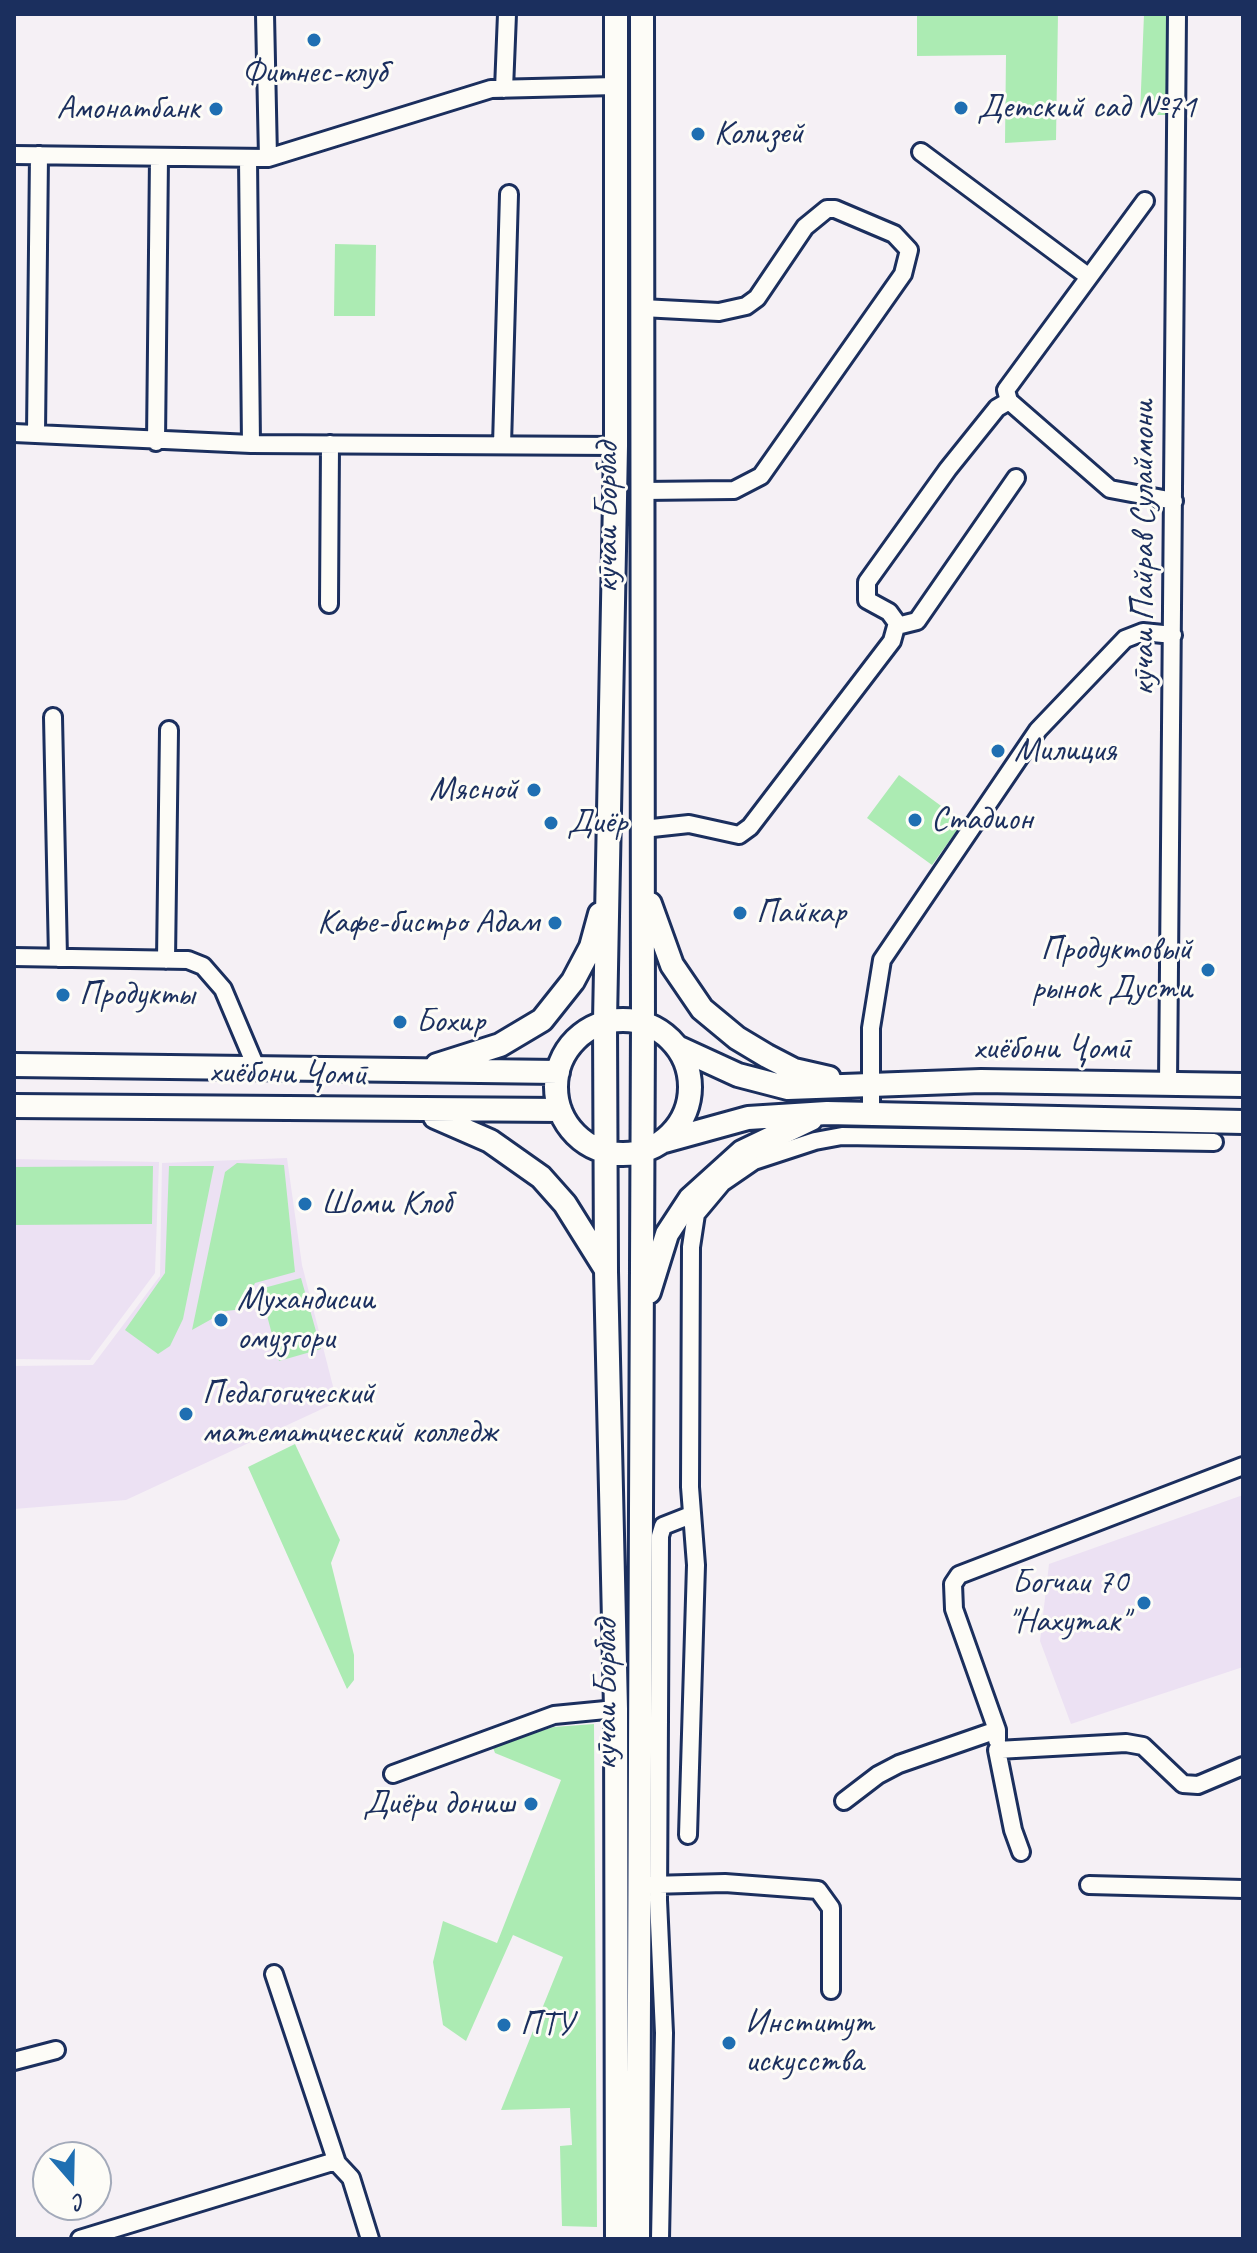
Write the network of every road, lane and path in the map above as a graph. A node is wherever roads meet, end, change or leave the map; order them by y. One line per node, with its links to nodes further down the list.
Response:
1 (265, 14): 12 (street)
2 (507, 14): 7 (street)
3 (616, 14): 6 (main road, кӯчаи Борбад)
4 (642, 14): 17 (main road, кӯчаи Борбад)
5 (1177, 14): 28 (street, кӯчаи Пайрав Сулаймони)
6 (616, 86): 7 (street); 25 (main road, кӯчаи Борбад)
7 (504, 89): 12 (street)
8 (921, 152): 16 (street)
9 (14, 155): 10 (street)
10 (39, 155): 11 (street); 20 (street)
11 (159, 157): 13 (street); 21 (street)
12 (268, 158): 13 (street)
13 (248, 159): 22 (street)
14 (509, 194): 24 (street)
15 (1145, 201): 16 (street)
16 (1089, 277): 18 (street)
17 (642, 308): 27 (main road, кӯчаи Борбад); 27 (street)
18 (1009, 401): 28 (street); 30 (street)
19 (14, 433): 20 (street)
20 (36, 433): 21 (street)
21 (156, 442): 22 (street)
22 (251, 444): 23 (street)
23 (330, 444): 24 (street); 29 (street)
24 (502, 445): 25 (street)
25 (616, 446): 36 (main road, кӯчаи Борбад)
26 (1016, 478): 30 (street)
27 (642, 491): 34 (main road, кӯчаи Борбад)
28 (1174, 501): 31 (street, кӯчаи Пайрав Сулаймони)
29 (329, 604)
30 (897, 626): 34 (street)
31 (1173, 635): 47 (street, кӯчаи Пайрав Сулаймони); 48 (street)
32 (53, 717): 38 (street)
33 (169, 730): 39 (street)
34 (643, 829): 35 (main road, кӯчаи Борбад)
35 (642, 874): 41 (main road, кӯчаи Борбад); 48 (main road)
36 (609, 882): 40 (main road, кӯчаи Борбад); 45 (main road)
37 (14, 957): 38 (street)
38 (58, 958): 39 (street)
39 (166, 960): 44 (street)
40 (605, 1021): 41 (main road); 46 (main road); 59 (main road, кӯчаи Борбад)
41 (643, 1023): 42 (main road); 58 (main road, кӯчаи Борбад)
42 (677, 1047): 48 (main road); 58 (main road)
43 (14, 1065): 44 (main road, хиёбони Ҷомӣ)
44 (256, 1067): 45 (main road, хиёбони Ҷомӣ)
45 (415, 1072): 46 (main road, хиёбони Ҷомӣ)
46 (558, 1072): 51 (main road)
47 (1168, 1083): 48 (main road, хиёбони Ҷомӣ); 49 (main road, хиёбони Ҷомӣ)
48 (861, 1084): 54 (street)
49 (1243, 1085)
50 (14, 1106): 52 (main road, хиёбони Ҷомӣ)
51 (560, 1110): 52 (main road, хиёбони Ҷомӣ); 59 (main road)
52 (419, 1111): 62 (main road)
53 (827, 1113): 54 (main road, хиёбони Ҷомӣ); 58 (main road, хиёбони Ҷомӣ); 60 (main road)
54 (871, 1114): 56 (main road, хиёбони Ҷомӣ)
55 (1243, 1122): 56 (main road, хиёбони Ҷомӣ)
56 (980, 1128): 57 (street); 60 (street)
57 (1214, 1142)
58 (651, 1147): 59 (main road); 63 (main road, кӯчаи Борбад)
59 (608, 1152): 62 (main road, кӯчаи Борбад)
60 (745, 1158): 61 (main road)
61 (686, 1219): 63 (main road); 65 (street)
62 (606, 1271): 66 (main road, кӯчаи Борбад)
63 (642, 1316): 74 (main road, кӯчаи Борбад)
64 (1243, 1466): 67 (street)
65 (691, 1515): 72 (street); 74 (street)
66 (616, 1709): 70 (street); 84 (main road, кӯчаи Борбад)
67 (997, 1730): 68 (street); 71 (street)
68 (997, 1750): 69 (street); 73 (street)
69 (1243, 1766)
70 (393, 1774)
71 (844, 1801)
72 (688, 1835)
73 (1021, 1852)
74 (649, 1885): 78 (street); 85 (main road, кӯчаи Борбад); 86 (street)
75 (1089, 1885): 76 (street)
76 (1243, 1889)
77 (274, 1974): 81 (street)
78 (831, 1990)
79 (56, 2050): 80 (street)
80 (14, 2061)
81 (337, 2163): 82 (street); 83 (street)
82 (80, 2239)
83 (370, 2239)
84 (617, 2239)
85 (638, 2239)
86 (660, 2239)

